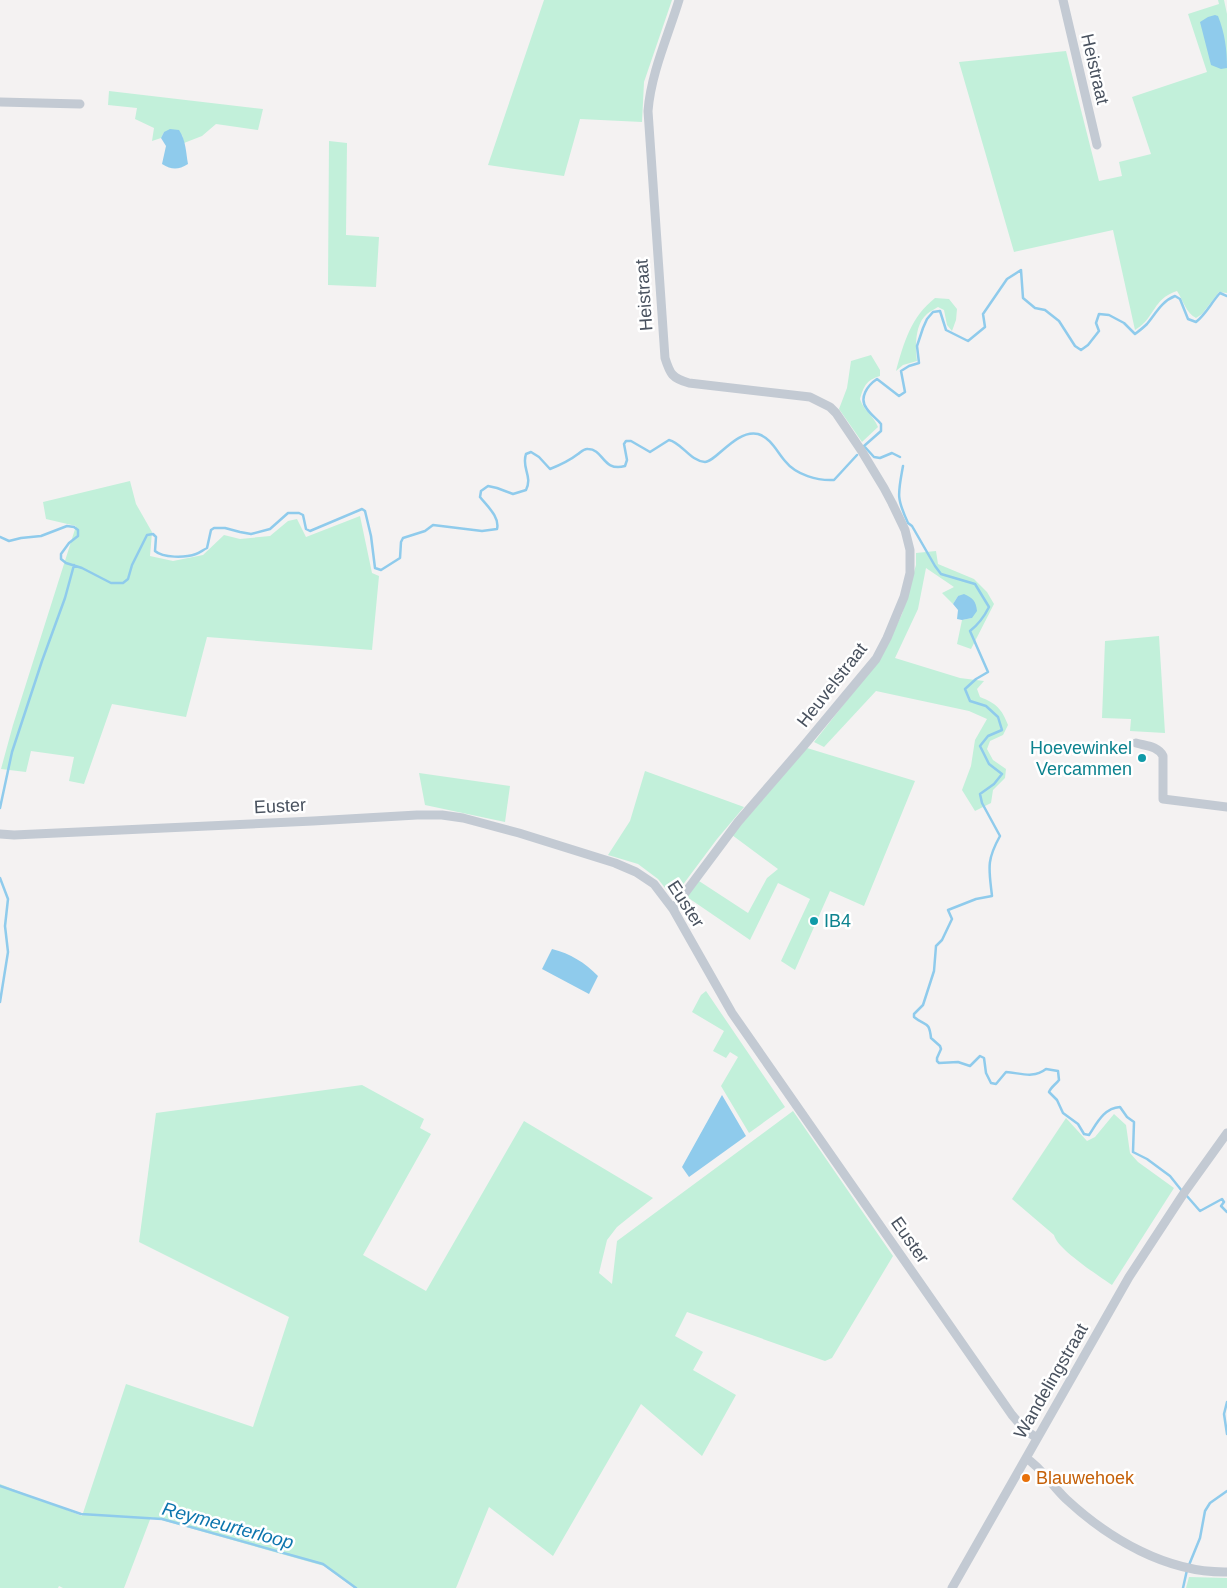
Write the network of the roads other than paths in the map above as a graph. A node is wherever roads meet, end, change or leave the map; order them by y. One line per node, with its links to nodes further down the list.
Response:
1 (679, 0): 6 (street, Heistraat)
2 (1063, 0): 5 (street, Heistraat)
3 (0, 102): 4 (street)
4 (80, 104)
5 (1097, 144)
6 (861, 450): 10 (street, Heuvelstraat)
7 (1136, 743): 8 (street)
8 (1227, 807)
9 (0, 834): 10 (street, Euster)
10 (673, 909): 12 (street, Euster)
11 (1227, 1133): 12 (street, Wandelingstraat)
12 (1037, 1438): 13 (street, Wandelingstraat)
13 (1026, 1458): 14 (street); 15 (street, Wandelingstraat)
14 (1227, 1572)
15 (952, 1588)

